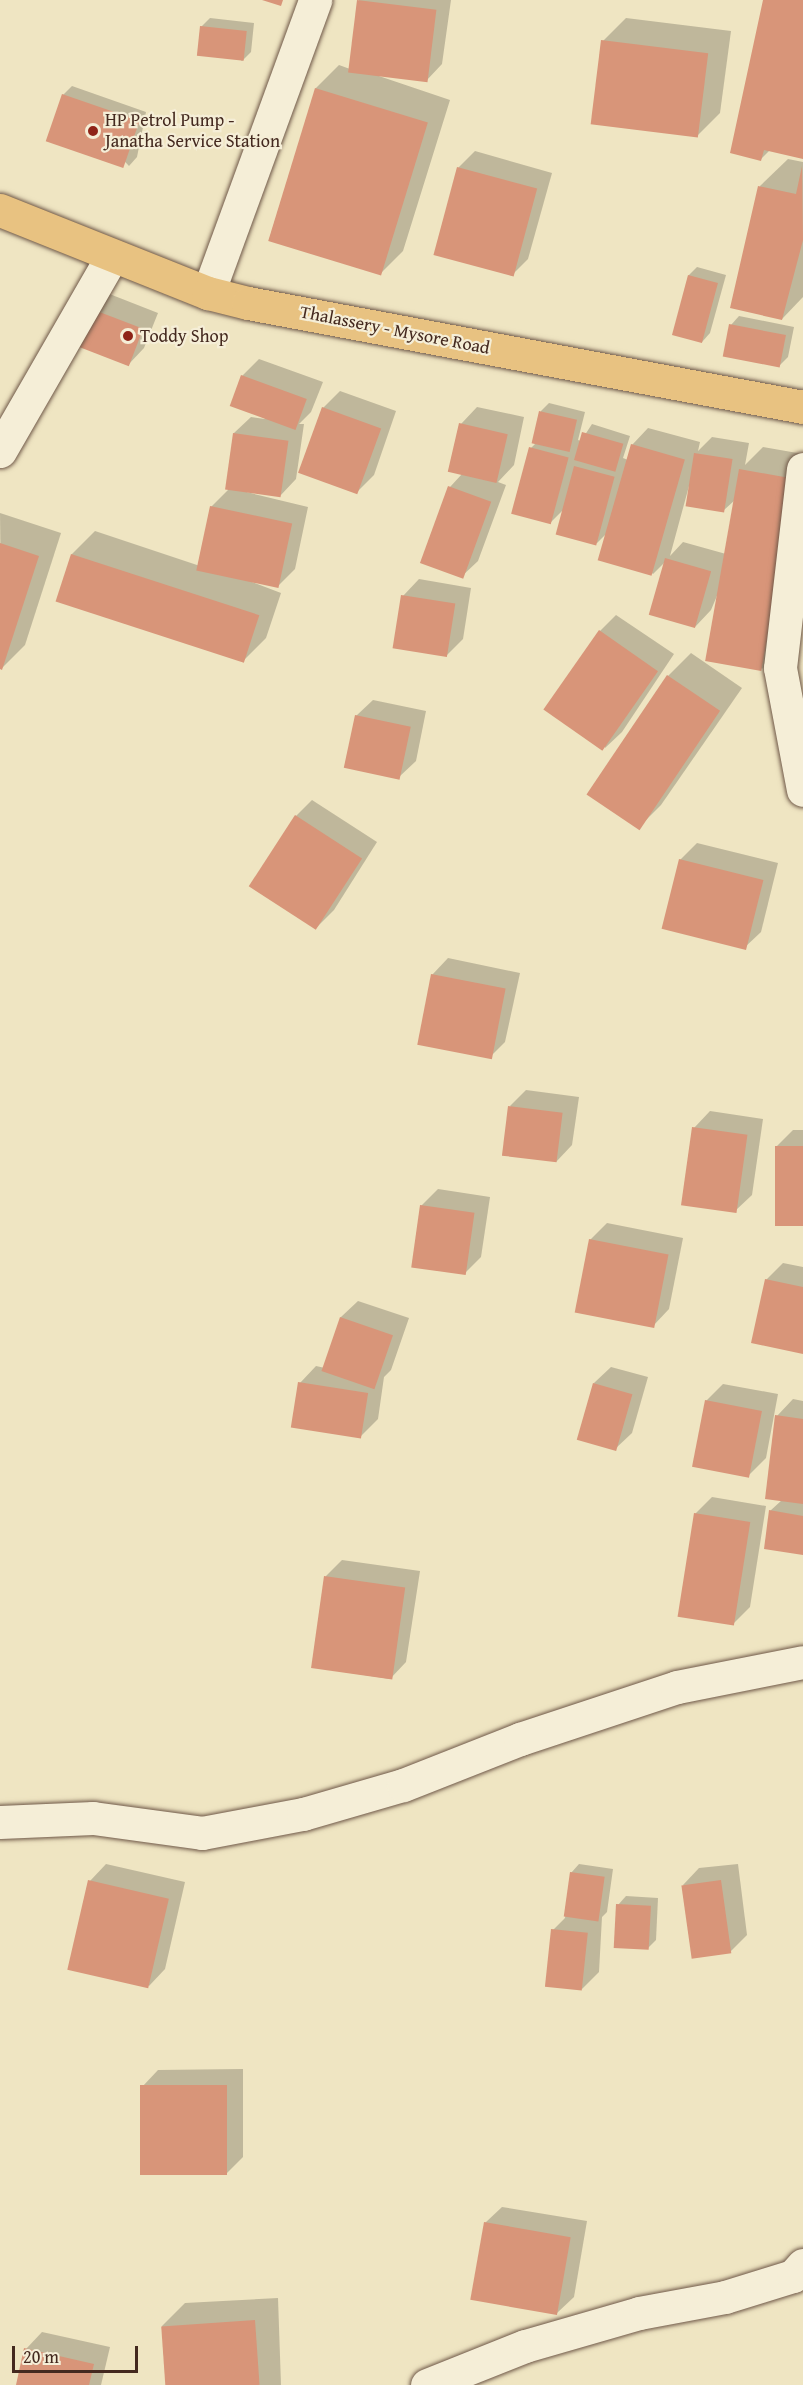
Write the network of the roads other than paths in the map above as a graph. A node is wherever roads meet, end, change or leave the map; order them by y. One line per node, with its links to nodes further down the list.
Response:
1 (315, 0): 4 (street)
2 (0, 210): 3 (main road, Thalassery - Mysore Road)
3 (112, 256): 4 (main road, Thalassery - Mysore Road); 6 (street)
4 (208, 293): 5 (main road, Thalassery - Mysore Road)
5 (803, 406)
6 (0, 451)
7 (803, 469): 8 (street)
8 (803, 790)
9 (803, 1662): 10 (street)
10 (0, 1822)
11 (803, 2265): 12 (street)
12 (427, 2385)

